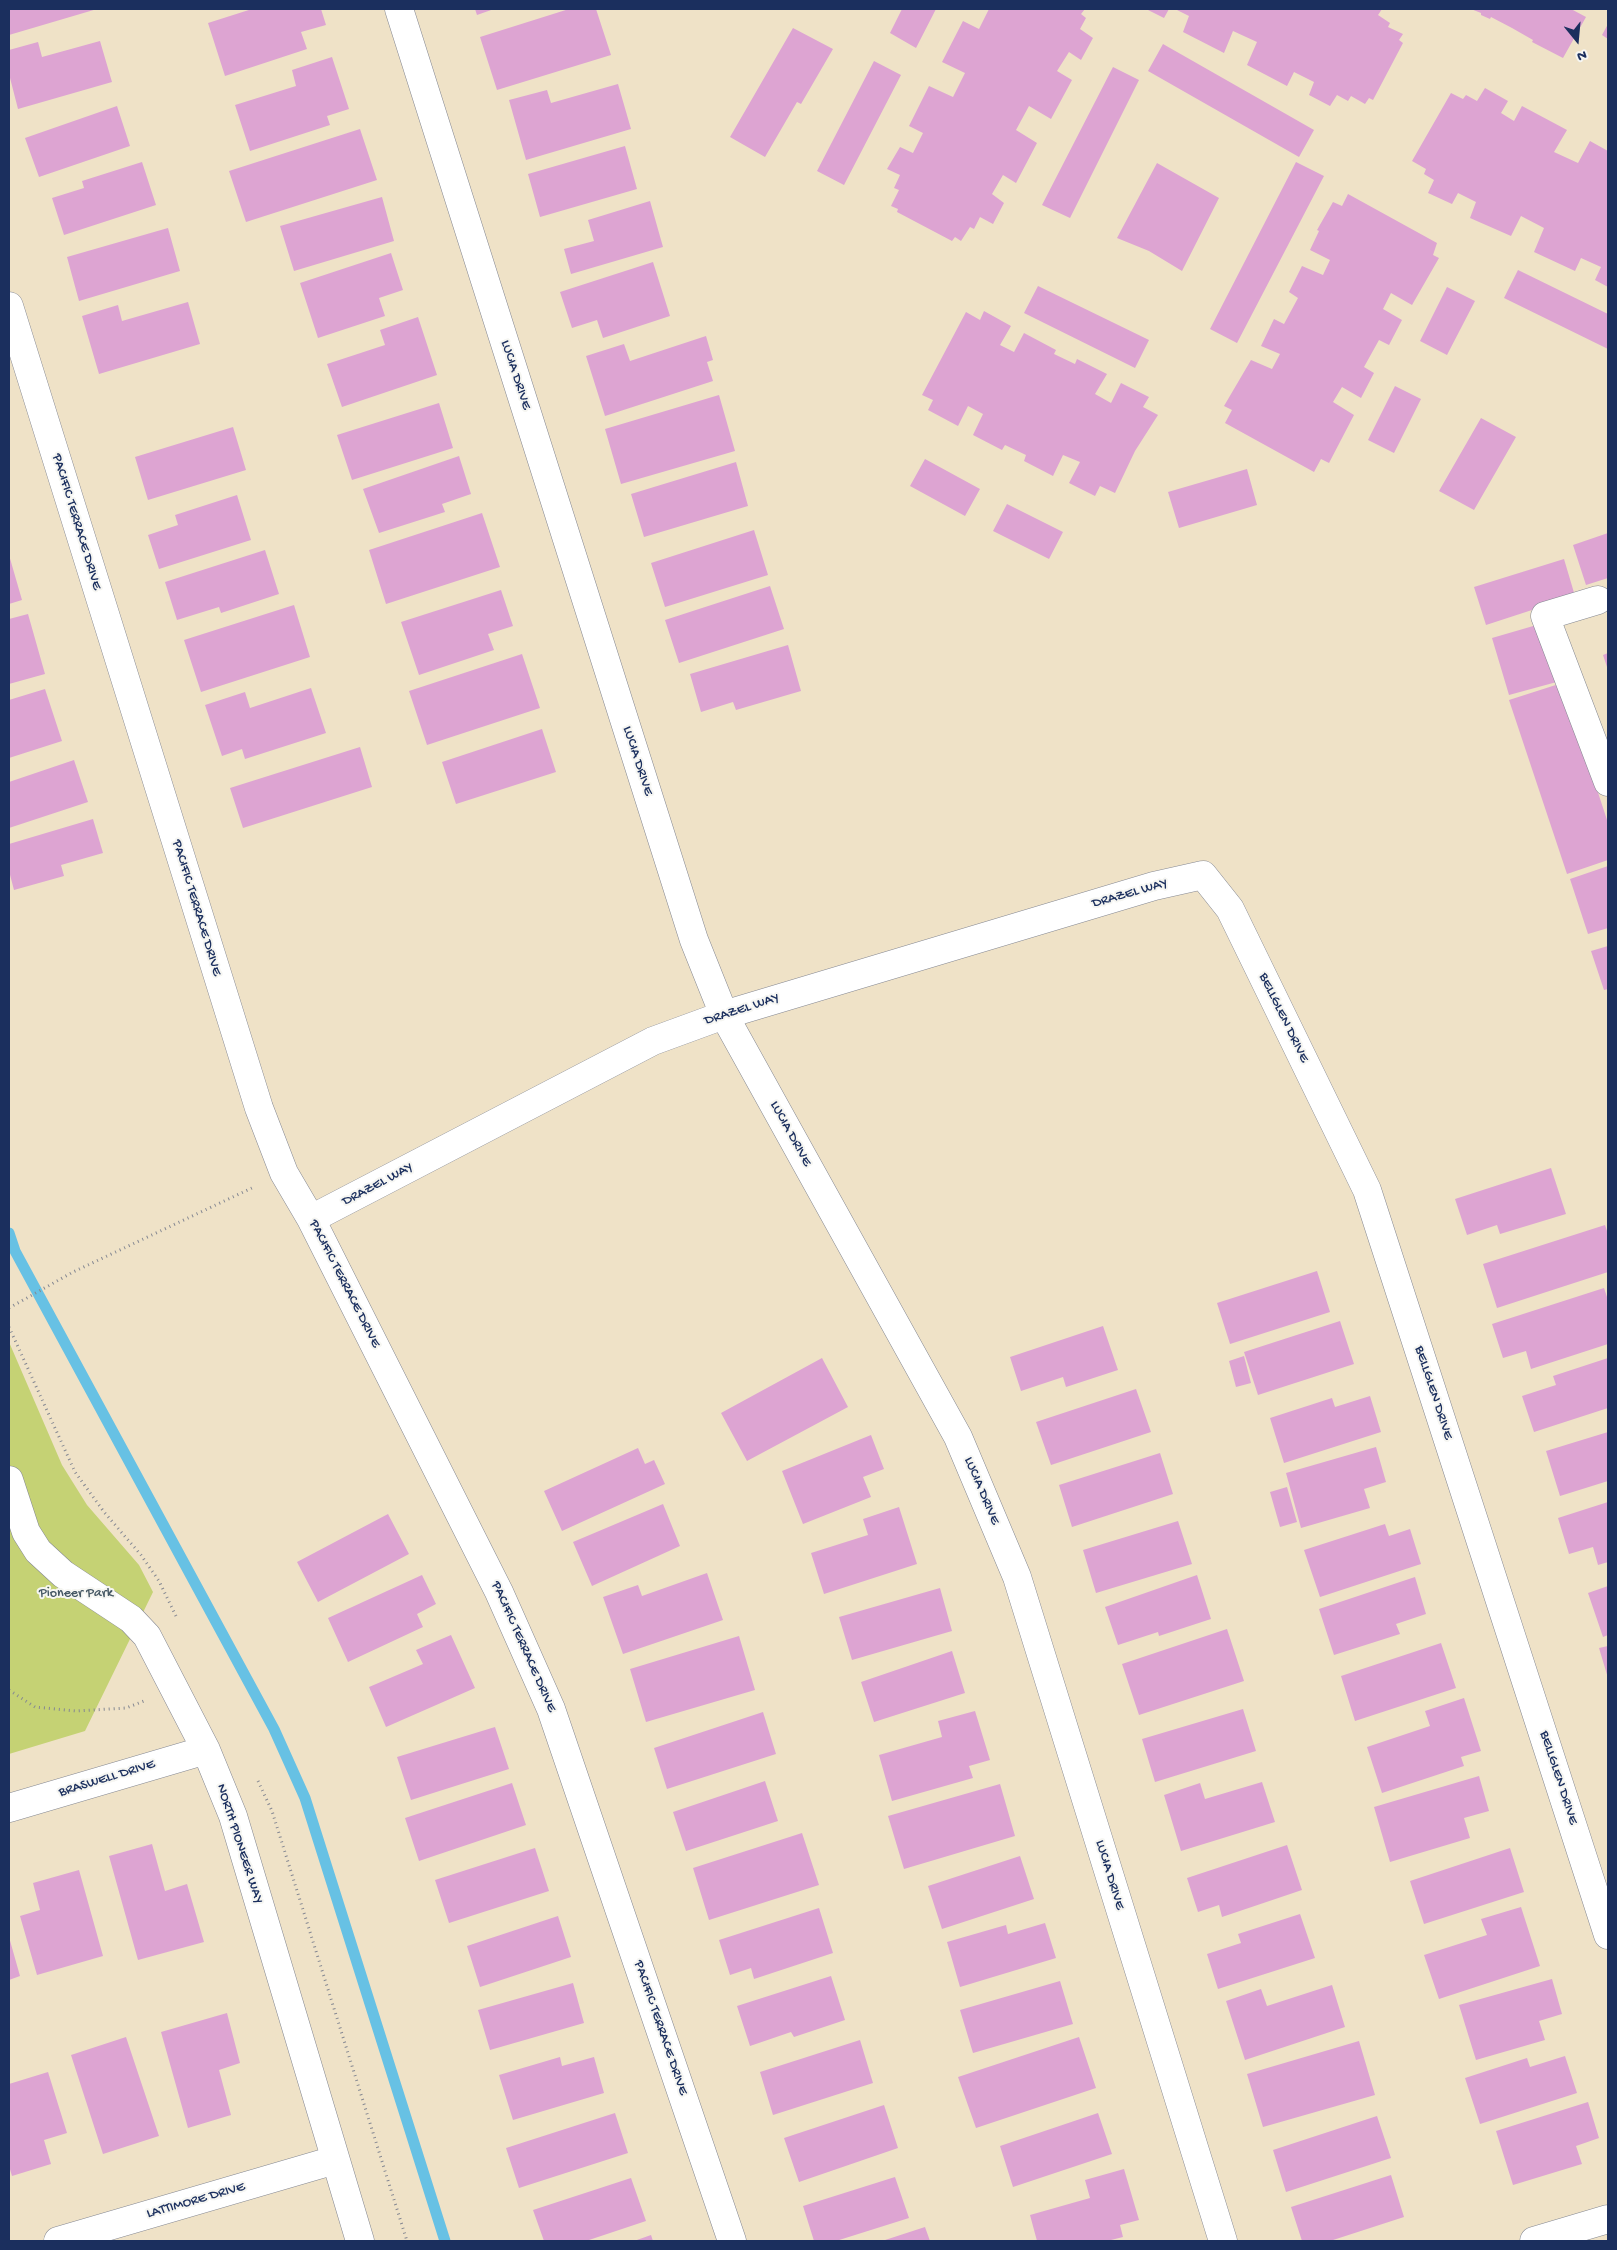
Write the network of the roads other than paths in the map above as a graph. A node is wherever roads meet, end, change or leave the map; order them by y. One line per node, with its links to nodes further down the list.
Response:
1 (399, 9): 6 (street, LUCIA DRIVE)
2 (9, 306): 7 (street, PACIFIC TERRACE DRIVE)
3 (1598, 600): 4 (street)
4 (1608, 782)
5 (1203, 875): 6 (street, DRAZEL WAY); 11 (street, BELLGLEN DRIVE)
6 (724, 1015): 7 (street, DRAZEL WAY); 17 (street, LUCIA DRIVE)
7 (311, 1219): 16 (street, PACIFIC TERRACE DRIVE)
8 (9, 1480): 9 (street, NORTH PIONEER WAY)
9 (206, 1750): 10 (street, BRASWELL DRIVE); 12 (street, NORTH PIONEER WAY)
10 (9, 1808)
11 (1608, 1935)
12 (335, 2160): 14 (street, LATTIMORE DRIVE); 15 (street, NORTH PIONEER WAY)
13 (1608, 2218): 18 (street)
14 (58, 2241)
15 (360, 2241)
16 (732, 2241)
17 (1223, 2241)
18 (1534, 2241)

